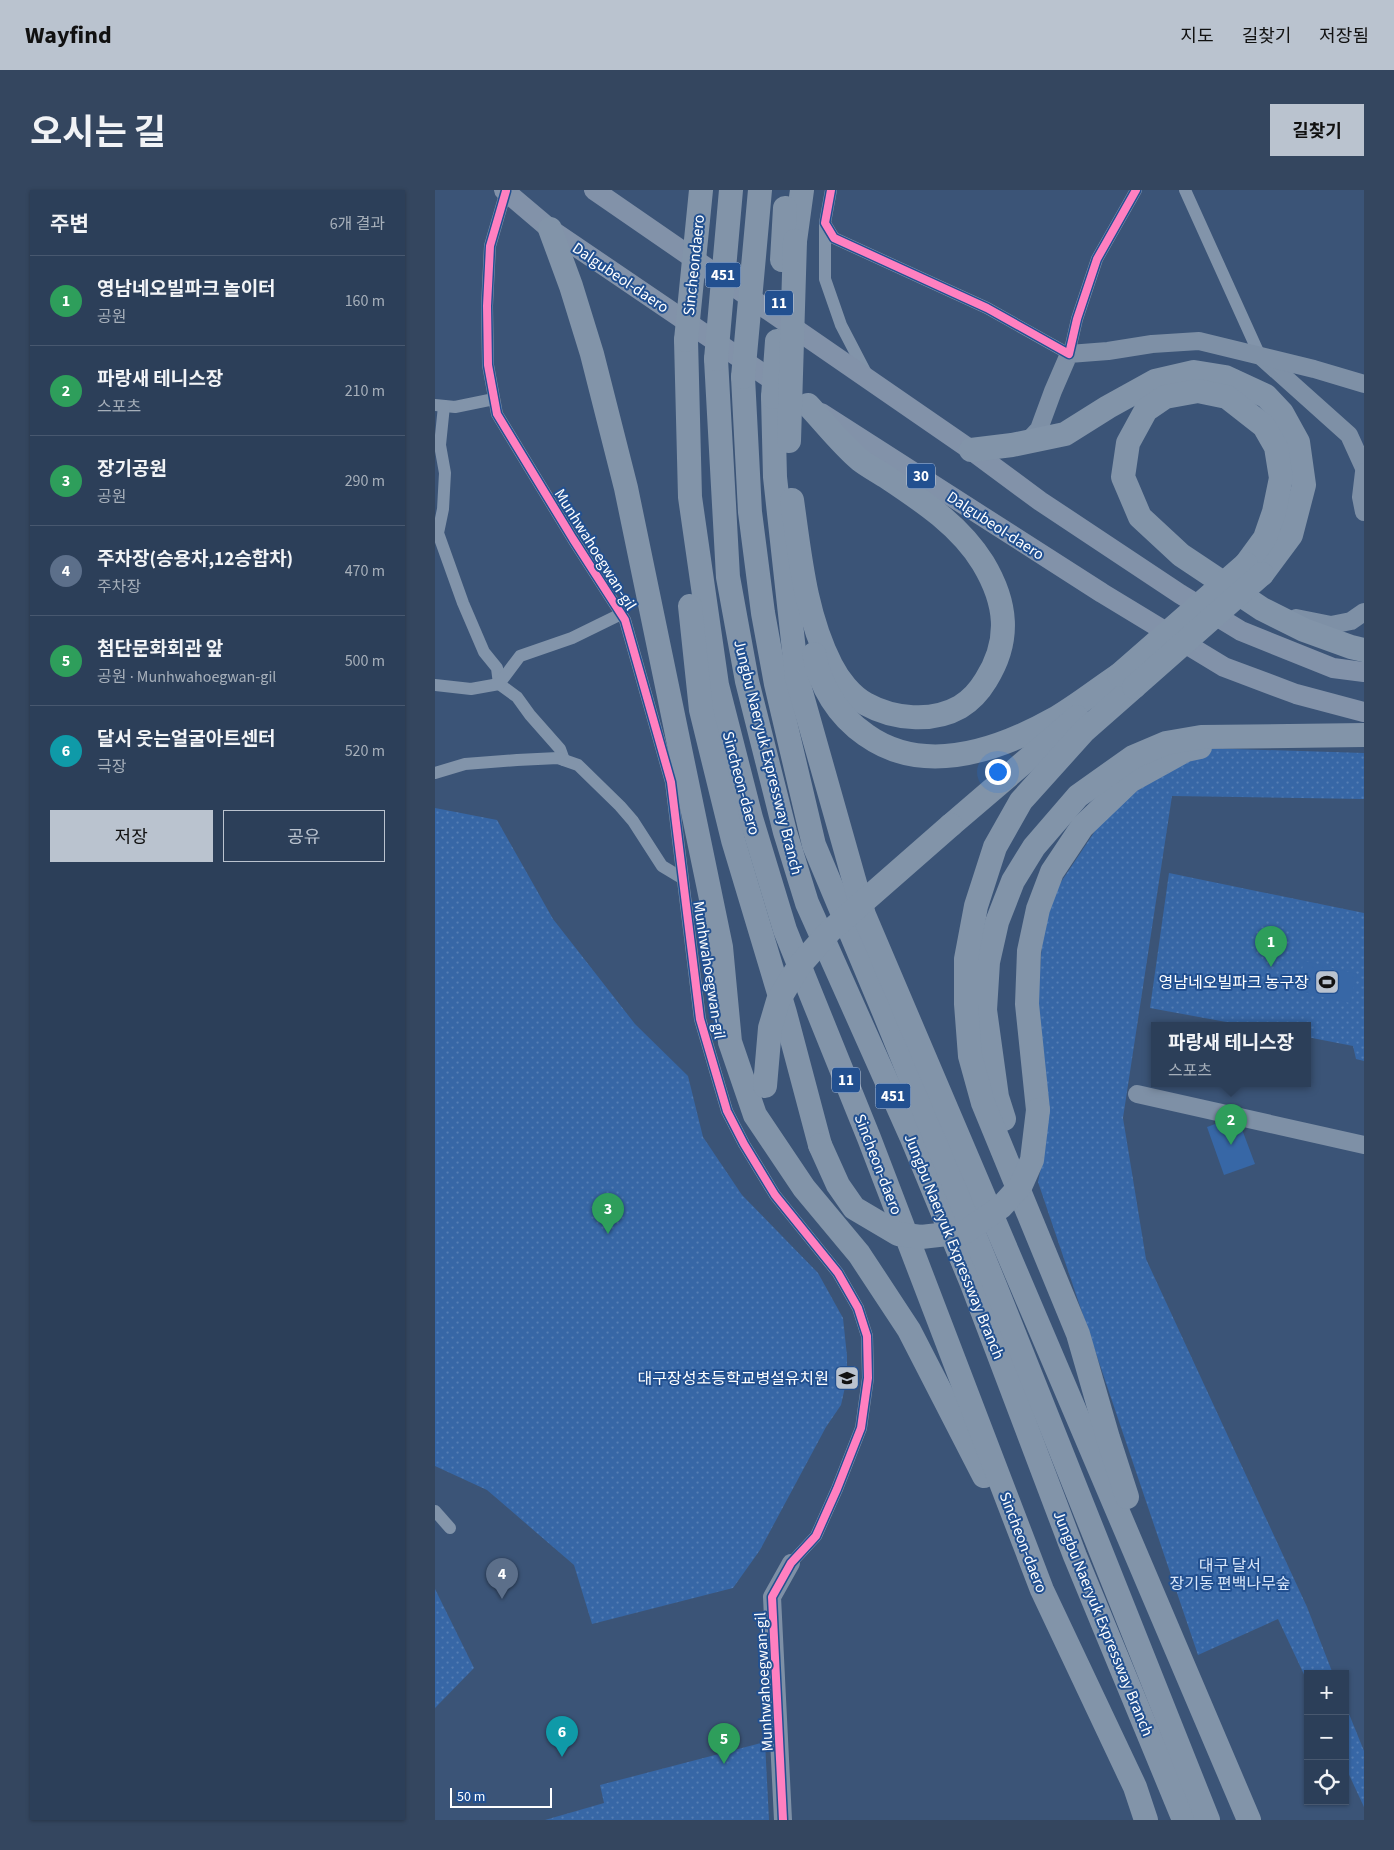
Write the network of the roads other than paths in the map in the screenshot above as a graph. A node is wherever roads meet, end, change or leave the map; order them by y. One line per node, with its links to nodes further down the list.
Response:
1 (505, 190): 12 (main road, Dalgubeol-daero / 30); 18 (street, Munhwahoegwan-gil)
2 (594, 190): 16 (main road)
3 (701, 190): 13 (highway, Sincheondaero / 11, bridge)
4 (731, 190): 53 (highway, Jungbu Naeryuk Expressway Branch / 451, bridge)
5 (761, 190): 53 (highway, Jungbu Naeryuk Expressway Branch / 451, bridge)
6 (802, 190): 28 (highway, bridge)
7 (831, 190): 11 (street)
8 (1136, 190): 14 (street)
9 (1185, 190): 15 (street)
10 (787, 199): 51 (highway, 11, bridge)
11 (825, 223): 14 (street); 16 (street)
12 (550, 229): 20 (main road, Dalgubeol-daero / 30); 45 (highway)
13 (686, 340): 25 (highway, Sincheon-daero / 11)
14 (1069, 354): 15 (street); 21 (street)
15 (1260, 356): 17 (street); 23 (street)
16 (869, 380): 22 (main road)
17 (1364, 384)
18 (494, 399): 19 (street); 31 (street, Munhwahoegwan-gil)
19 (440, 405): 35 (street)
20 (808, 405): 28 (highway); 37 (main road, Dalgubeol-daero / 30)
21 (1027, 442): 22 (highway); 27 (highway)
22 (971, 450): 33 (main road)
23 (1364, 468)
24 (1364, 472): 26 (street)
25 (689, 496): 39 (highway, bridge); 50 (highway, Sincheon-daero / 11)
26 (1364, 512)
27 (1254, 569): 29 (highway); 34 (highway, bridge)
28 (803, 583): 34 (highway)
29 (1262, 609): 30 (street); 32 (highway)
30 (1364, 612)
31 (621, 614): 35 (street); 42 (street, Munhwahoegwan-gil)
32 (1364, 650)
33 (1364, 672)
34 (1126, 681): 45 (highway, bridge); 46 (highway)
35 (499, 684): 36 (street); 40 (street)
36 (435, 685)
37 (1364, 712)
38 (1364, 735): 39 (highway)
39 (1244, 737): 46 (highway)
40 (564, 760): 41 (street); 42 (street)
41 (435, 773)
42 (682, 878): 49 (street, Munhwahoegwan-gil)
43 (1137, 1094): 44 (street)
44 (1364, 1145)
45 (804, 1188): 50 (highway)
46 (1041, 1245): 51 (highway)
47 (435, 1511): 48 (street)
48 (450, 1528)
49 (791, 1563): 54 (street, Munhwahoegwan-gil)
50 (1042, 1590): 55 (highway, Sincheon-daero / 11)
51 (1180, 1656): 52 (highway, 11)
52 (1246, 1813)
53 (1194, 1814)
54 (783, 1820)
55 (1146, 1820)

